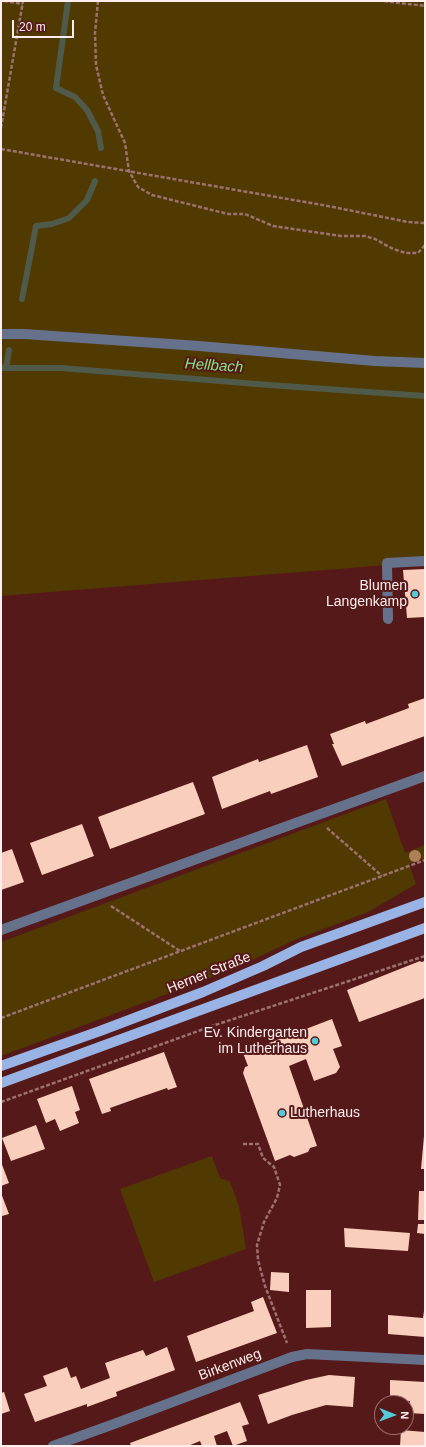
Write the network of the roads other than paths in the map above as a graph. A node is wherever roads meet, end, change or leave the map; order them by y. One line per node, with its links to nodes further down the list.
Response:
1 (1, 334): 2 (street)
2 (425, 363)
3 (425, 561): 4 (street)
4 (388, 619)
5 (425, 776): 8 (street)
6 (425, 902): 9 (main road, Herner Straße)
7 (425, 928): 10 (main road)
8 (1, 930)
9 (1, 1066)
10 (1, 1083)
11 (425, 1360): 12 (street, Birkenweg)
12 (53, 1446)

